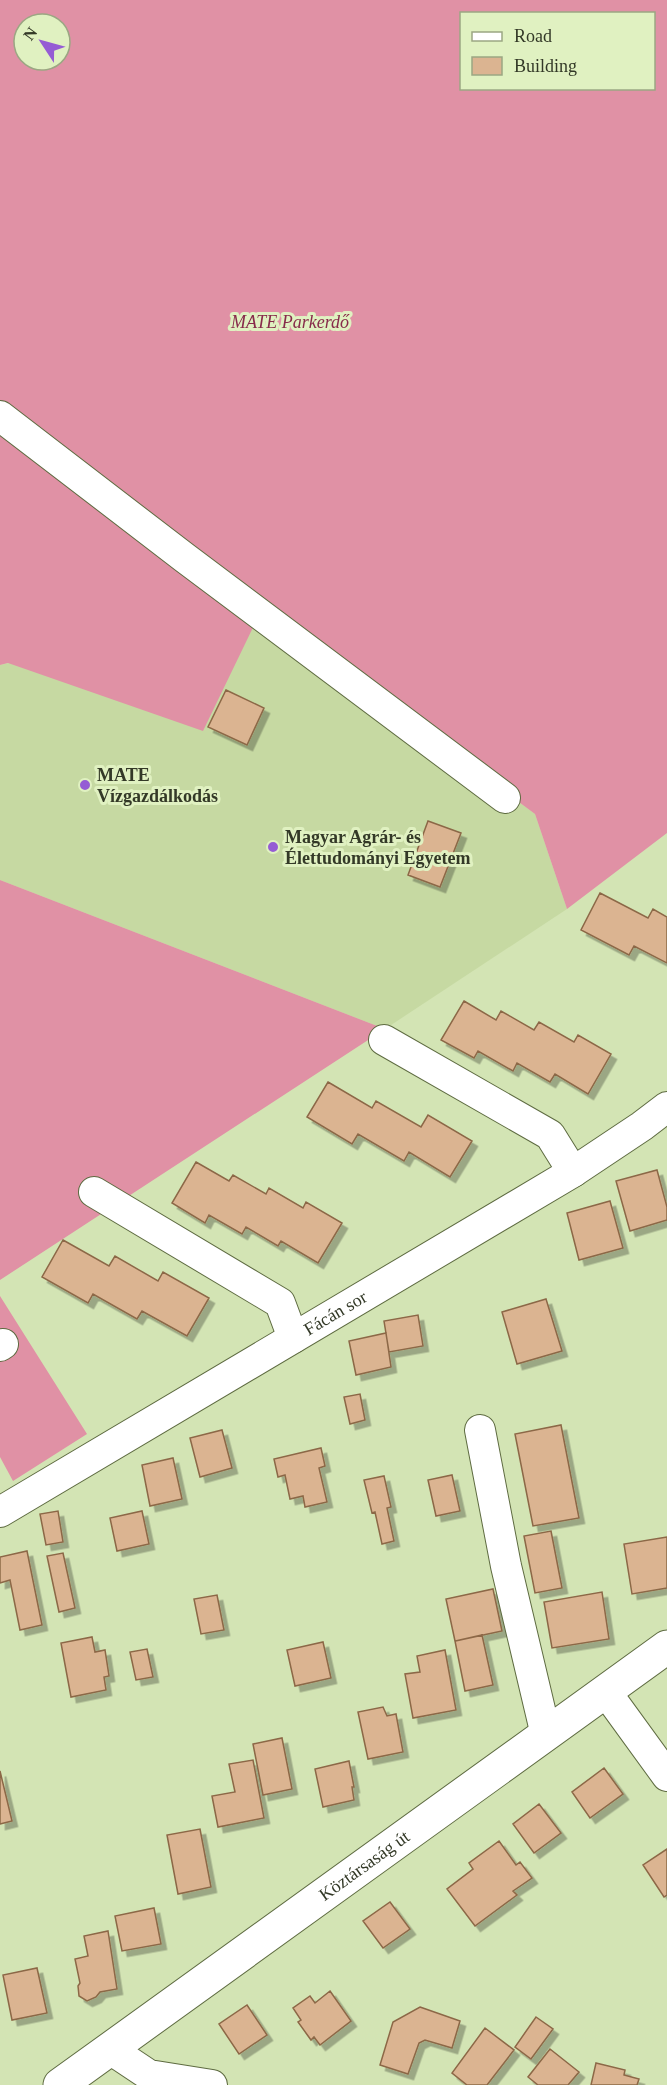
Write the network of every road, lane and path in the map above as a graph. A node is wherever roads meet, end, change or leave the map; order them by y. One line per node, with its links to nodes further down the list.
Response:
1 (0, 416): 2 (street)
2 (505, 798)
3 (384, 1040): 5 (street)
4 (667, 1107): 5 (street, Fácán sor)
5 (573, 1172): 7 (street, Fácán sor)
6 (94, 1192): 7 (street)
7 (293, 1338): 9 (street, Fácán sor)
8 (480, 1430): 12 (street)
9 (0, 1512)
10 (667, 1647): 11 (main road, Köztársaság út)
11 (606, 1692): 12 (main road, Köztársaság út); 13 (street)
12 (546, 1735): 14 (main road, Köztársaság út)
13 (667, 1776)
14 (110, 2049): 15 (main road, Köztársaság út); 16 (street)
15 (60, 2085)
16 (212, 2085)

